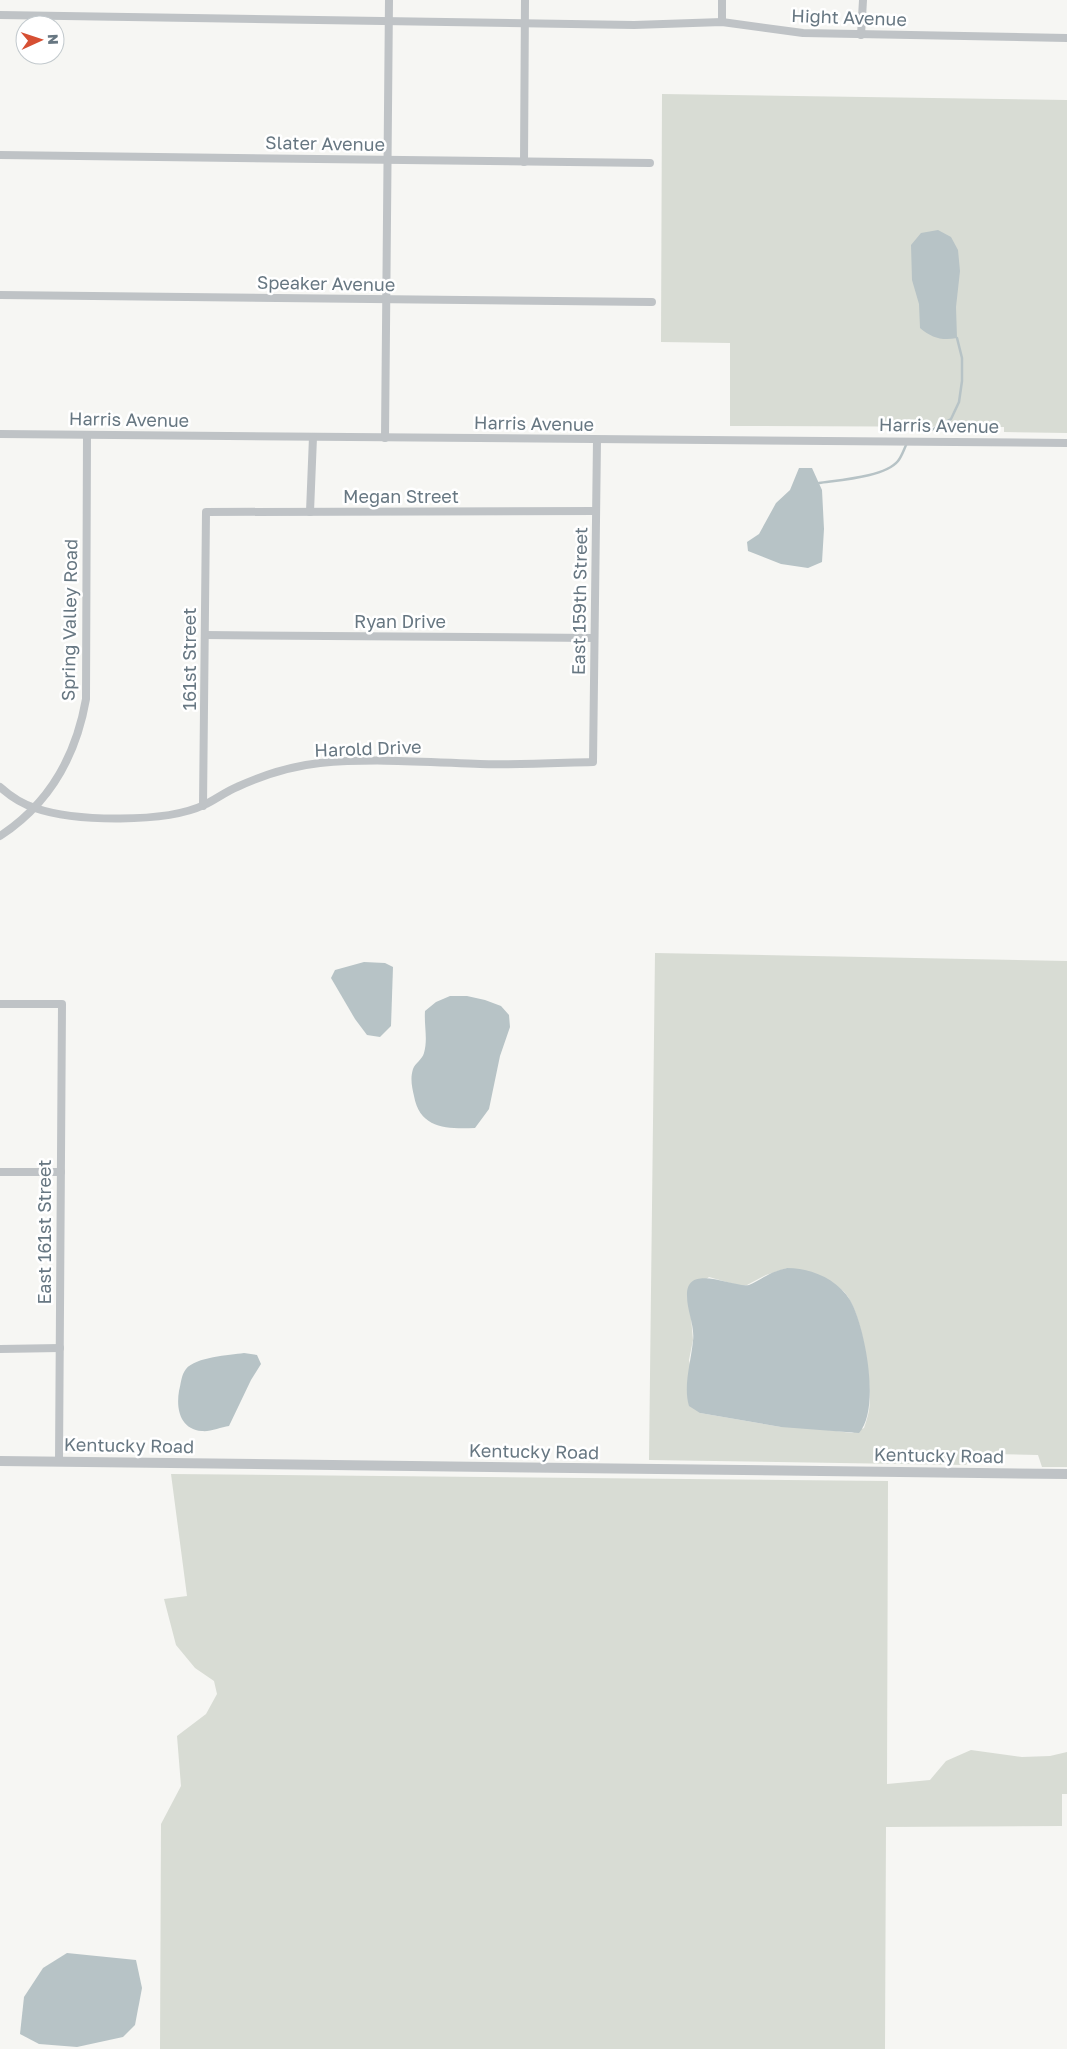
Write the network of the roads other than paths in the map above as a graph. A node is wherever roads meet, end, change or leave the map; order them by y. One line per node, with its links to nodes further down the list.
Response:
1 (389, 0): 6 (street)
2 (525, 0): 8 (street)
3 (722, 0): 7 (street)
4 (864, 0): 9 (street)
5 (0, 15): 6 (street, Hight Avenue)
6 (389, 21): 8 (street, Hight Avenue); 12 (street)
7 (722, 22): 8 (street, Hight Avenue); 9 (street, Hight Avenue)
8 (525, 24): 13 (street)
9 (861, 35): 10 (street, Hight Avenue)
10 (1067, 38)
11 (0, 155): 12 (street, Slater Avenue)
12 (388, 160): 13 (street, Slater Avenue); 16 (street)
13 (524, 162): 14 (street, Slater Avenue)
14 (650, 163)
15 (0, 295): 16 (street, Speaker Avenue)
16 (386, 299): 17 (street, Speaker Avenue); 21 (street)
17 (652, 302)
18 (0, 434): 19 (street, Harris Avenue)
19 (87, 435): 20 (street, Harris Avenue); 32 (street, Spring Valley Road)
20 (312, 437): 21 (street, Harris Avenue); 25 (street)
21 (385, 438): 22 (street, Harris Avenue)
22 (597, 440): 23 (street, Harris Avenue); 26 (street, East 159th Street)
23 (1067, 443)
24 (206, 512): 25 (street, Megan Street); 27 (street, 161st Street)
25 (310, 512): 26 (street, Megan Street)
26 (596, 512): 28 (street, East 159th Street)
27 (205, 635): 28 (street, Ryan Drive); 31 (street, 161st Street)
28 (594, 638): 29 (street, East 159th Street)
29 (594, 762): 31 (street, Harold Drive)
30 (0, 787): 32 (street, Harold Drive)
31 (203, 806): 32 (street, Harold Drive)
32 (35, 808): 33 (street, Spring Valley Road)
33 (0, 836)
34 (0, 1004): 36 (street, East 161st Street)
35 (0, 1172): 36 (street)
36 (61, 1172): 37 (street, East 161st Street)
37 (60, 1348): 38 (street); 40 (street, East 161st Street)
38 (0, 1349)
39 (0, 1461): 40 (street, Kentucky Road)
40 (59, 1461): 41 (street, Kentucky Road)
41 (1067, 1474)

